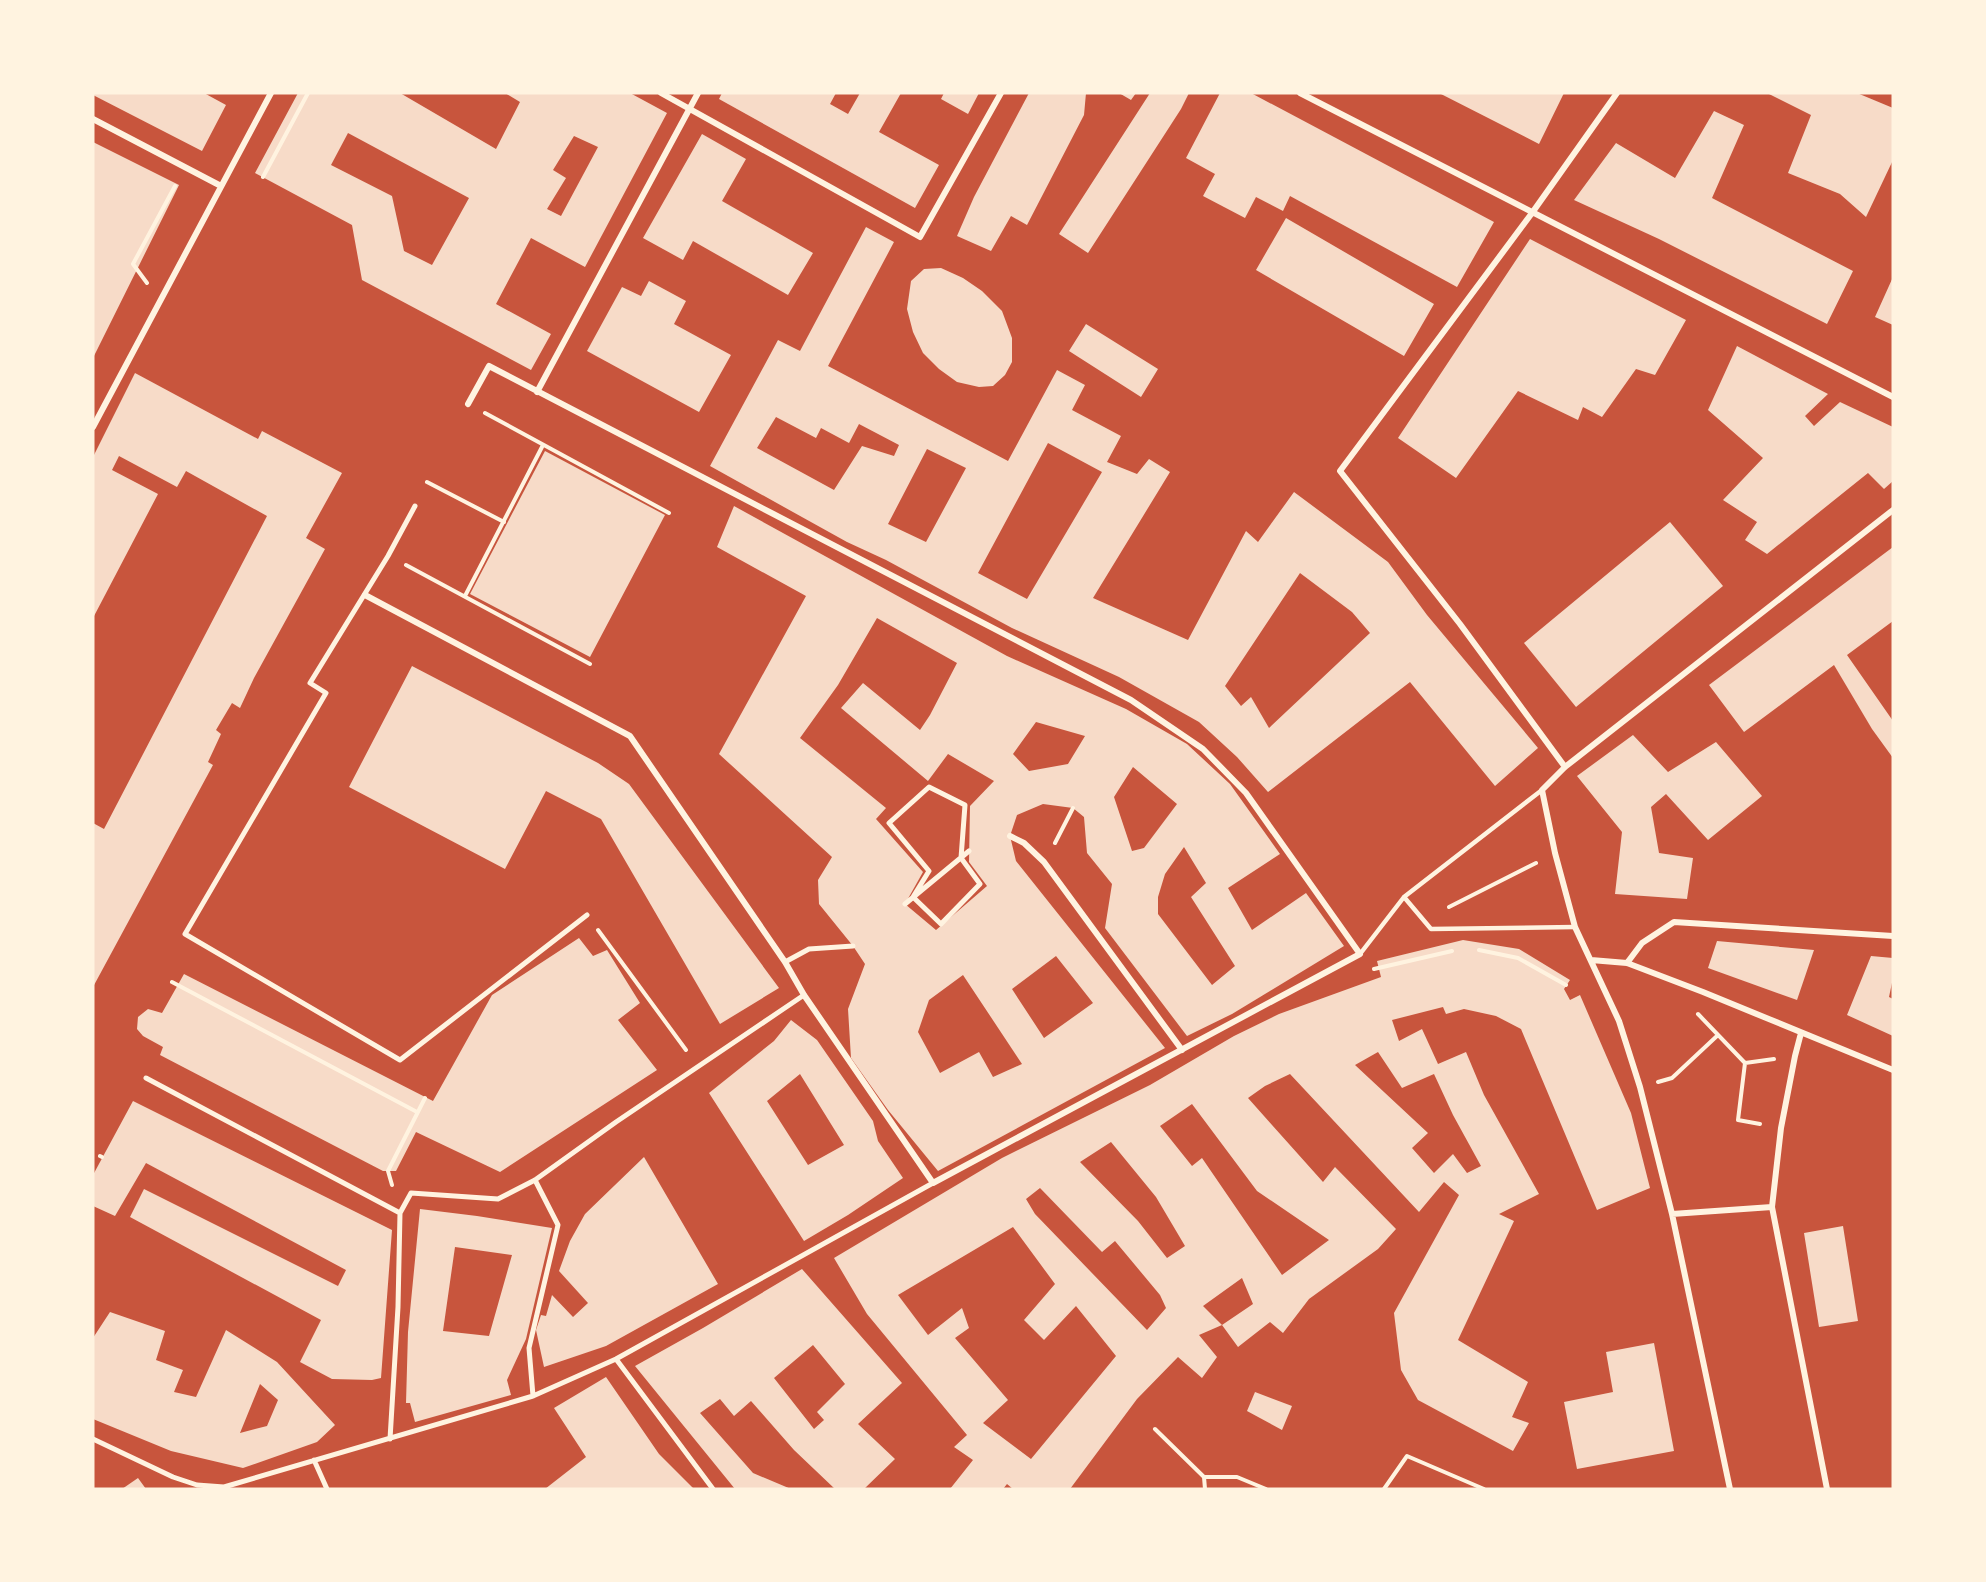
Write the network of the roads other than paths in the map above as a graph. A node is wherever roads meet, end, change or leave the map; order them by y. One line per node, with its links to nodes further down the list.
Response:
1 (272, 93): 9 (street)
2 (661, 93): 7 (street)
3 (698, 93): 7 (street)
4 (1000, 93): 7 (street)
5 (1300, 93): 10 (street)
6 (1617, 93): 10 (street)
7 (689, 109): 11 (street)
8 (93, 119): 9 (street)
9 (221, 186): 14 (street)
10 (1532, 213): 12 (street); 18 (street)
11 (537, 392): 13 (street); 30 (street)
12 (1893, 397)
13 (468, 404)
14 (93, 427)
15 (415, 506): 17 (street)
16 (1893, 510): 18 (street)
17 (365, 595): 26 (street); 32 (street)
18 (1565, 767): 19 (street)
19 (1542, 790): 24 (lane); 27 (street)
20 (1010, 836): 36 (street)
21 (969, 851): 22 (street)
22 (961, 858): 23 (street); 23 (street); 23 (street)
23 (913, 897): 25 (street)
24 (1404, 897): 27 (lane); 30 (lane)
25 (905, 903)
26 (587, 915)
27 (1575, 927): 31 (street)
28 (1893, 936): 33 (street)
29 (853, 946): 32 (street)
30 (1360, 954): 36 (street)
31 (1591, 960): 33 (street); 43 (street)
32 (785, 962): 34 (street)
33 (1627, 963): 35 (street)
34 (804, 995): 39 (street); 40 (street)
35 (1801, 1034): 37 (street); 41 (street)
36 (1182, 1050): 40 (street)
37 (1893, 1070)
38 (146, 1078): 42 (street)
39 (535, 1180): 42 (street); 45 (street)
40 (933, 1183): 44 (street)
41 (1772, 1207): 43 (street); 52 (street)
42 (400, 1213): 47 (street)
43 (1672, 1214): 51 (street)
44 (616, 1359): 45 (street); 50 (street)
45 (534, 1396): 47 (street)
46 (93, 1439): 48 (street)
47 (390, 1439): 48 (street)
48 (314, 1460): 49 (street)
49 (327, 1489)
50 (713, 1489)
51 (1730, 1489)
52 (1827, 1489)

